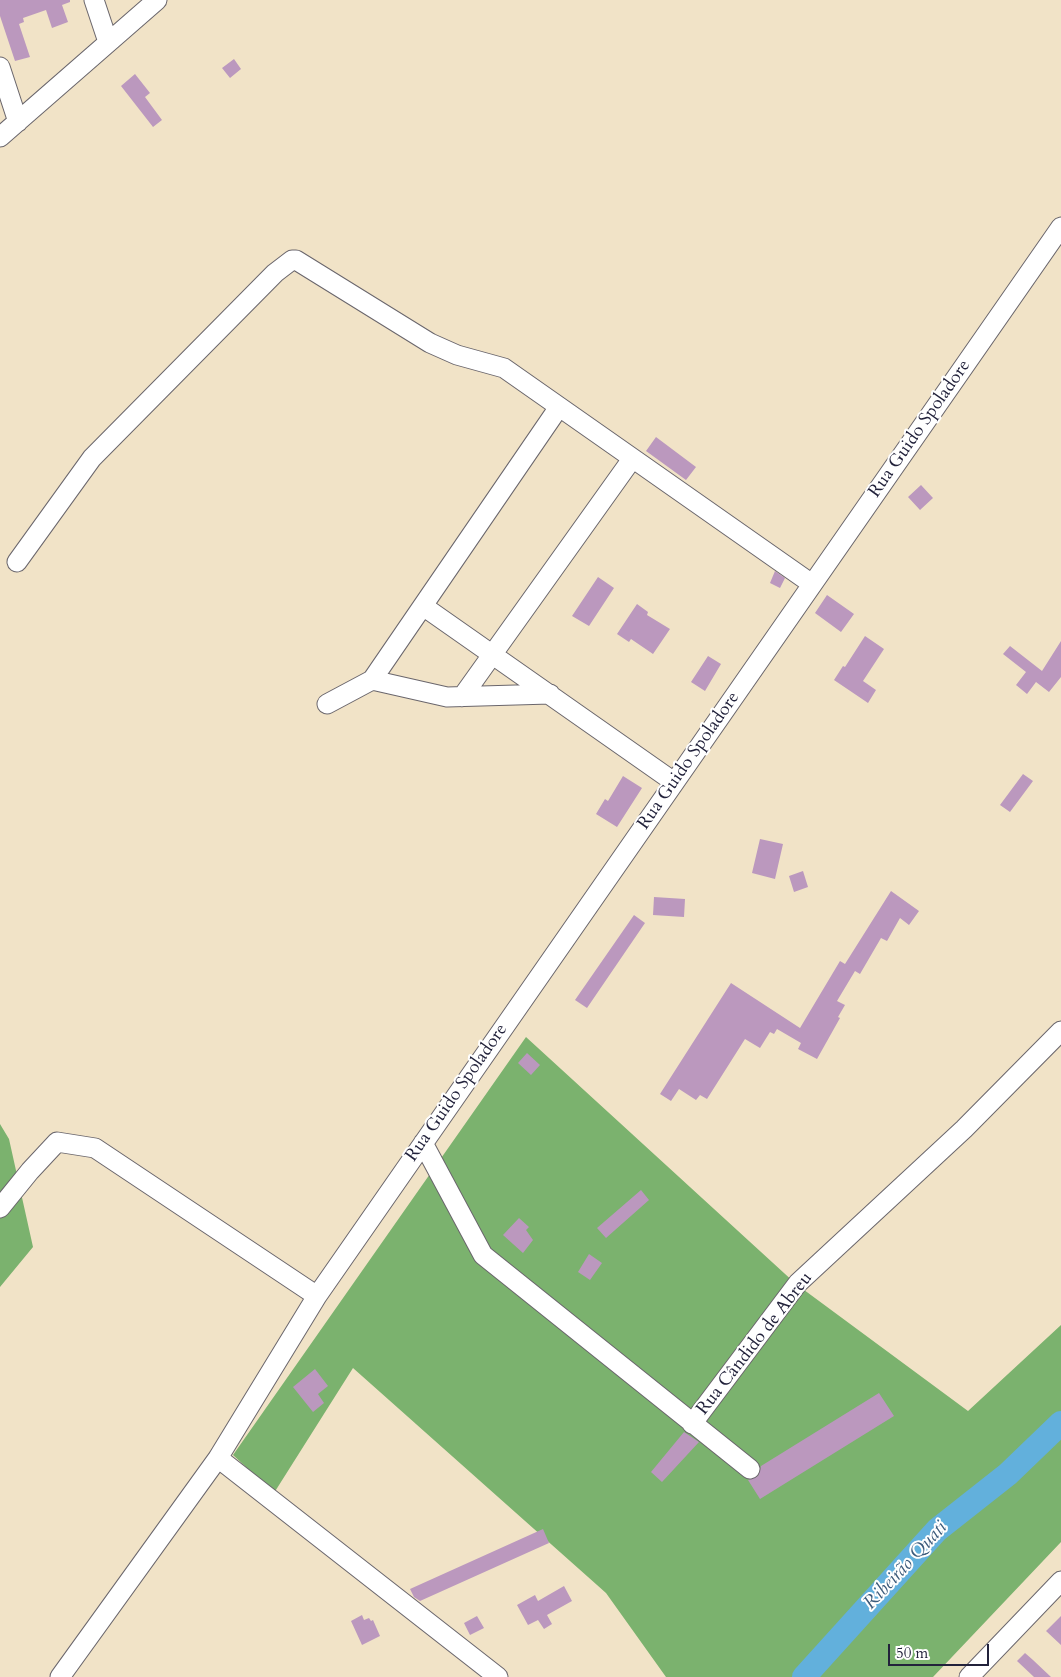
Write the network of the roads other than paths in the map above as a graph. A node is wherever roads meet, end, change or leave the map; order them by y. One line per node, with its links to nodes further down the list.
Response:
1 (94, 0): 3 (street)
2 (157, 0): 3 (street)
3 (108, 42): 5 (street)
4 (0, 67): 5 (street)
5 (18, 122): 6 (street)
6 (0, 138)
7 (1061, 226): 11 (street, Rua Guido Spoladore)
8 (559, 407): 9 (street); 10 (street); 12 (street)
9 (632, 459): 11 (street); 13 (street)
10 (17, 562)
11 (812, 584): 18 (street, Rua Guido Spoladore)
12 (423, 606): 13 (street); 14 (street)
13 (493, 654): 15 (street); 16 (street)
14 (372, 680): 16 (street); 17 (street)
15 (550, 694): 16 (street); 18 (street)
16 (462, 697)
17 (327, 704)
18 (674, 782): 20 (street, Rua Guido Spoladore)
19 (1061, 1031): 23 (street, Rua Cândido de Abreu)
20 (423, 1143): 22 (street, Rua Guido Spoladore); 23 (street, Rua Cândido de Abreu)
21 (0, 1208): 22 (street)
22 (317, 1296): 24 (street, Rua Guido Spoladore)
23 (692, 1424): 25 (street)
24 (218, 1458): 28 (street, Rua Guido Spoladore); 29 (street)
25 (750, 1469)
26 (1059, 1586): 27 (street)
27 (979, 1674)
28 (60, 1677)
29 (498, 1677)

